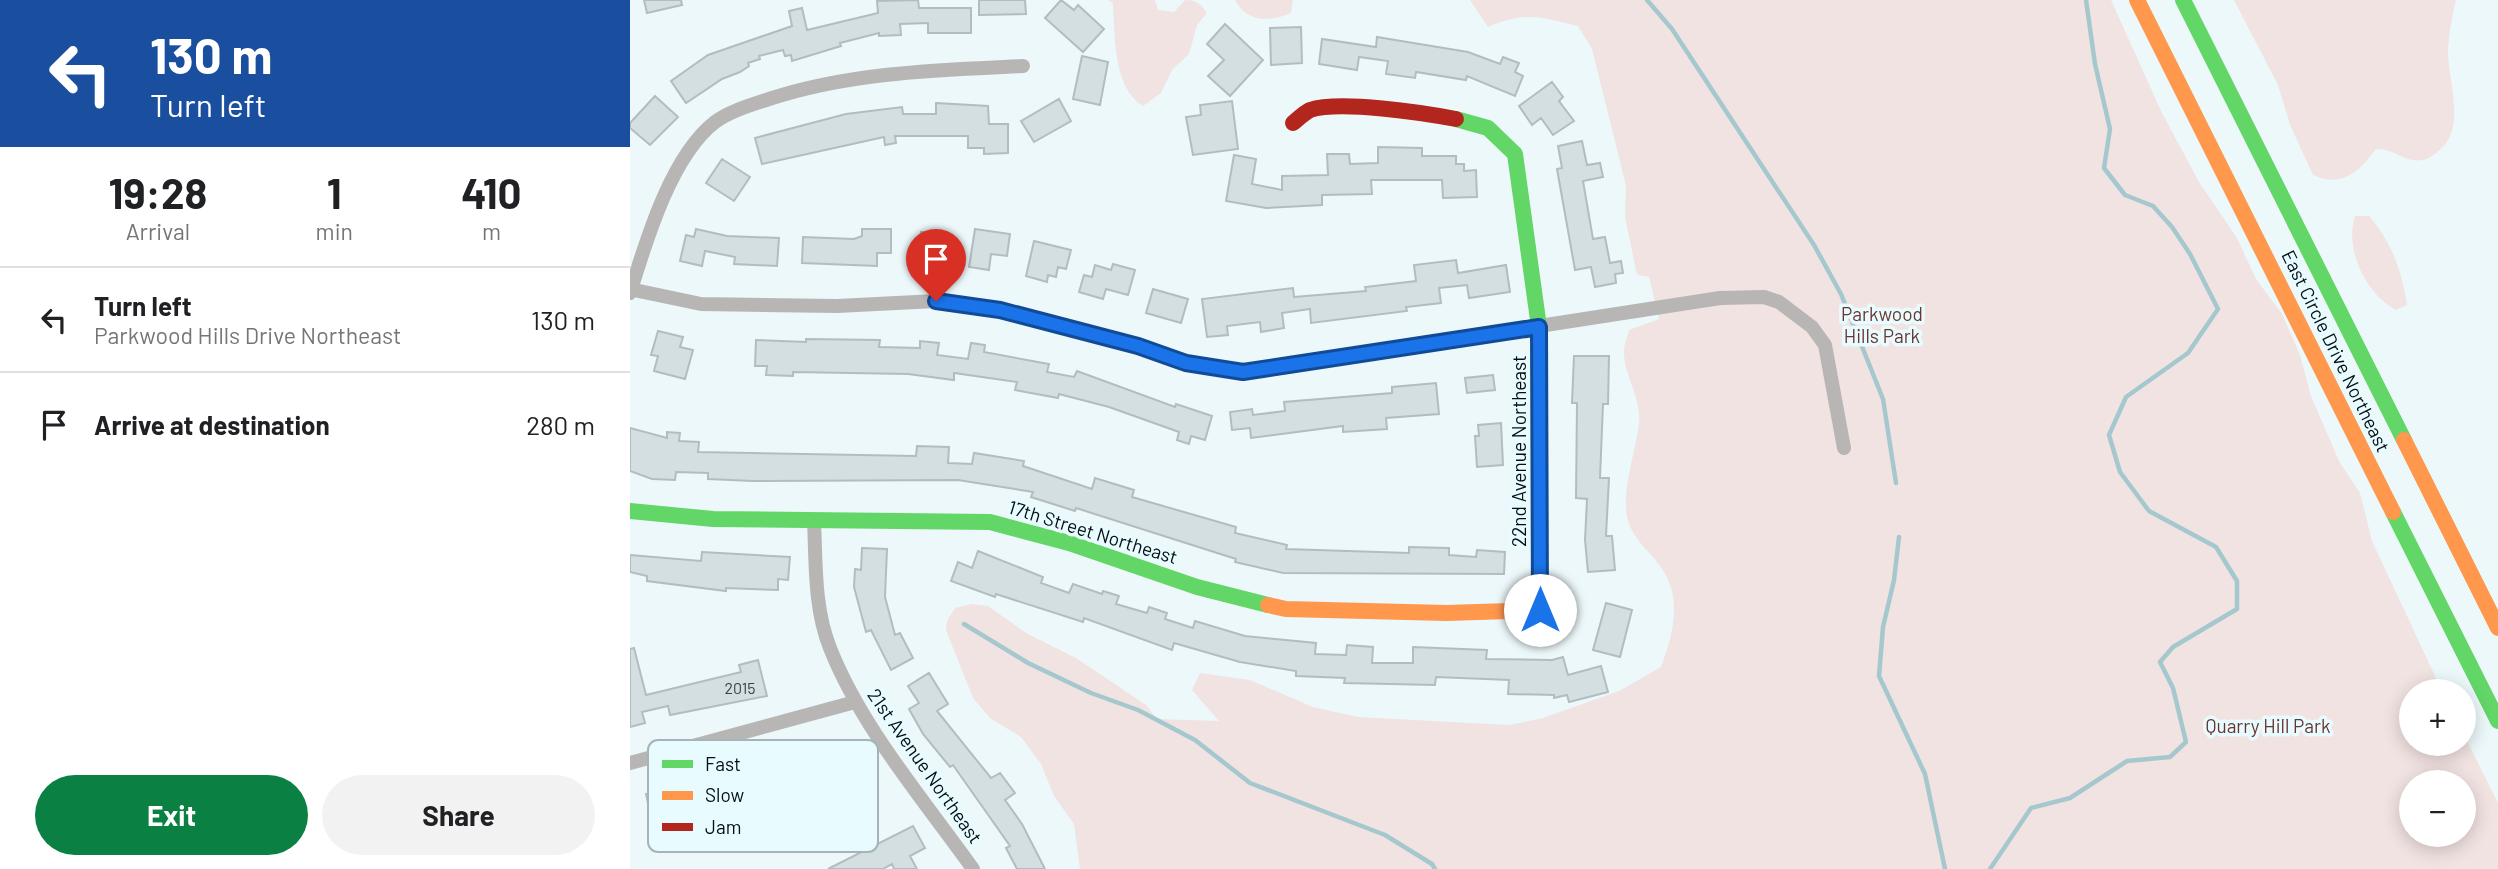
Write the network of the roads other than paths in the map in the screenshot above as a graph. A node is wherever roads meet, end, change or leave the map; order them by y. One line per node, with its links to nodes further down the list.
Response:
1 (2137, 0): 13 (street, East Circle Drive Northeast)
2 (2183, 0): 11 (street, East Circle Drive Northeast)
3 (1023, 66): 5 (street)
4 (1293, 123): 6 (street, 22nd Avenue Northeast)
5 (630, 290): 6 (street)
6 (1539, 327): 7 (street); 10 (street, 22nd Avenue Northeast)
7 (1844, 448)
8 (630, 511): 9 (street, 17th Street Northeast)
9 (814, 521): 10 (street, 17th Street Northeast); 12 (street, 21st Avenue Northeast)
10 (1540, 610)
11 (2498, 628)
12 (855, 702): 14 (street); 17 (street, 21st Avenue Northeast)
13 (2498, 721)
14 (715, 740)
15 (648, 758): 16 (street)
16 (630, 763)
17 (973, 869)

